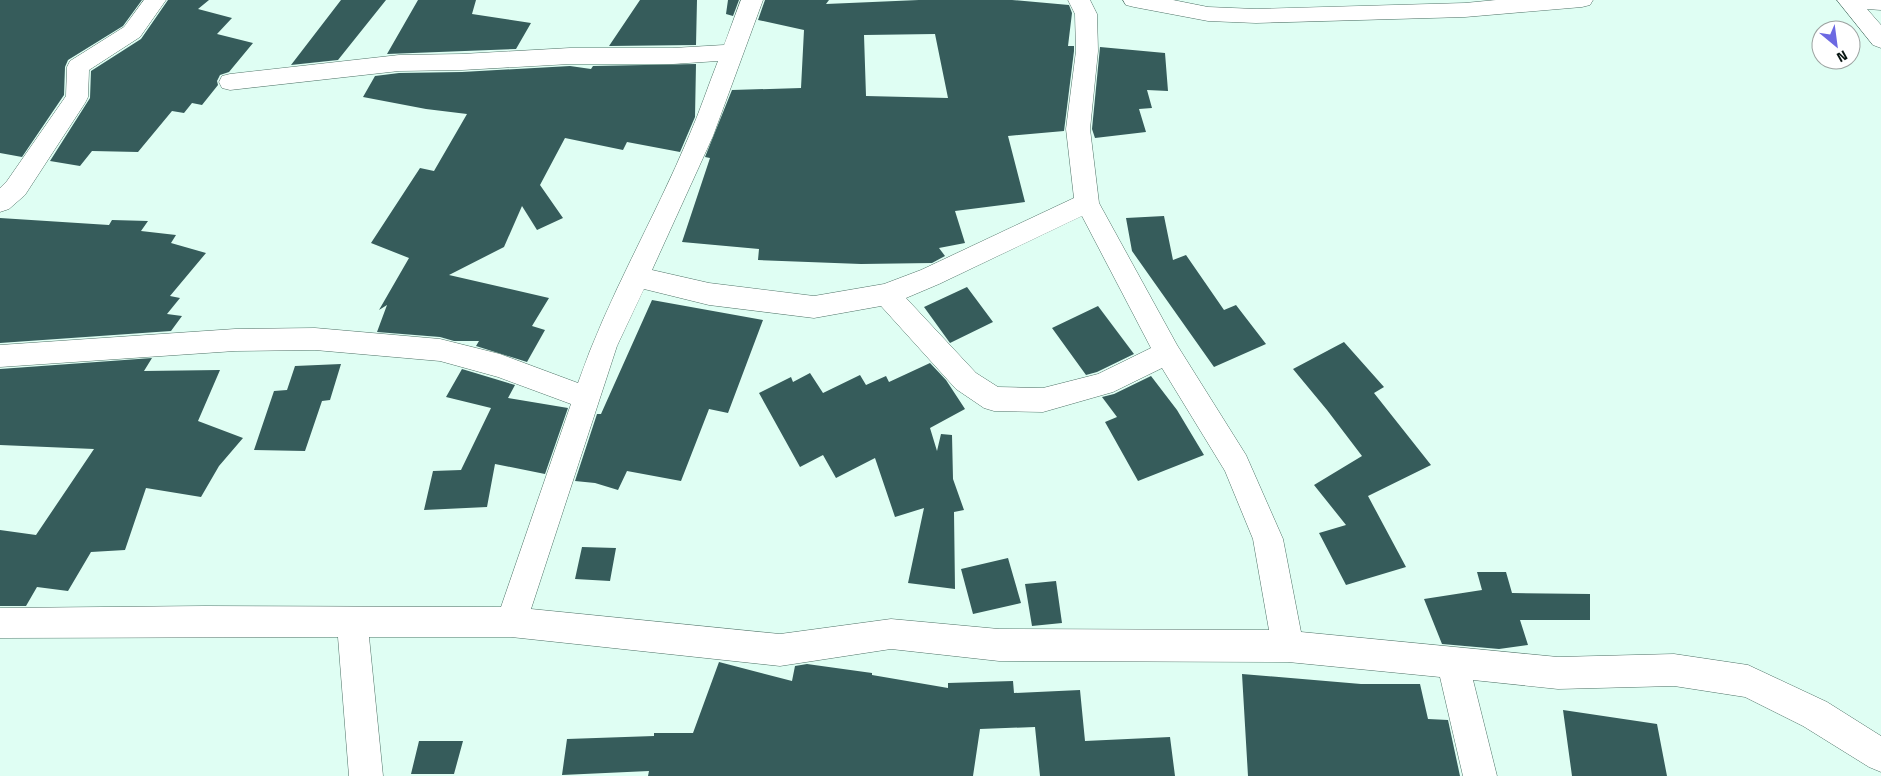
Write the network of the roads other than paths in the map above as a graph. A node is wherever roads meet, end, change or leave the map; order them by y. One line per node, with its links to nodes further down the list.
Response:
1 (155, 0): 12 (street)
2 (752, 0): 10 (street)
3 (1079, 0): 13 (street)
4 (1134, 0): 5 (street)
5 (1582, 0)
6 (1848, 0): 9 (street)
7 (1855, 0): 8 (street)
8 (1881, 3)
9 (1881, 40)
10 (733, 52): 11 (street); 14 (street)
11 (230, 82)
12 (5, 194)
13 (1087, 203): 15 (street); 16 (street)
14 (636, 276): 15 (street); 18 (street)
15 (886, 294): 16 (street)
16 (1167, 352): 22 (street)
17 (0, 356): 18 (street)
18 (587, 398): 20 (street)
19 (352, 622): 20 (street); 21 (street); 25 (street)
20 (511, 622): 22 (street)
21 (0, 623)
22 (1288, 646): 23 (street)
23 (1453, 663): 24 (street); 26 (street)
24 (1881, 755)
25 (366, 776)
26 (1480, 776)

